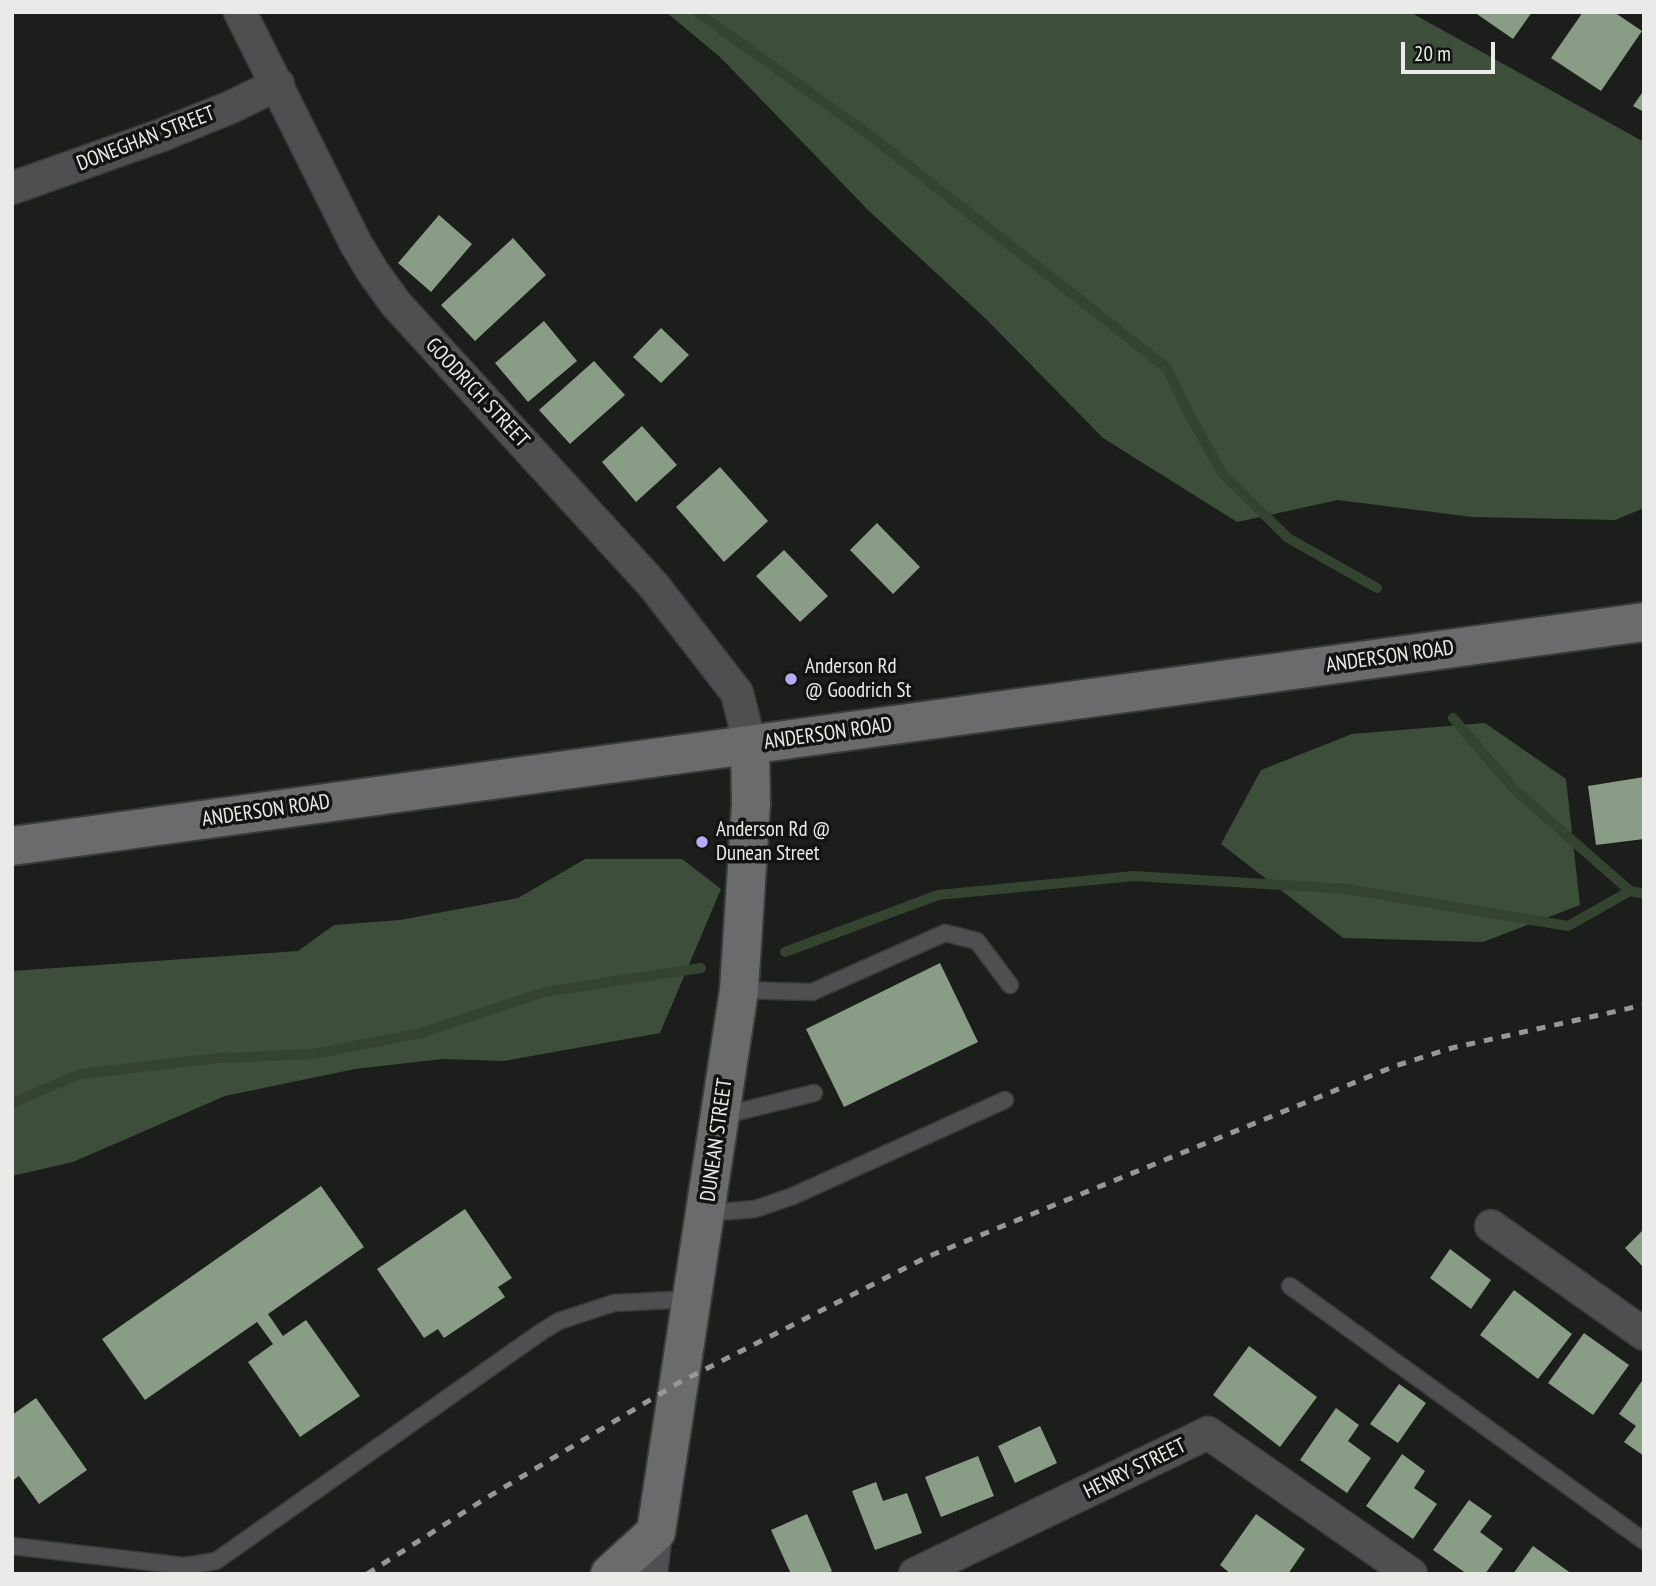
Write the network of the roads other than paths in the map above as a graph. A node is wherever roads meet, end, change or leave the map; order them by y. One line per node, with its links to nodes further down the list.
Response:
1 (240, 12): 2 (street, GOODRICH STREET)
2 (278, 84): 3 (street, DONEGHAN STREET); 5 (street, GOODRICH STREET)
3 (12, 188)
4 (1644, 622): 5 (main road, ANDERSON ROAD)
5 (750, 745): 6 (main road, ANDERSON ROAD); 8 (main road, DUNEAN STREET)
6 (12, 846)
7 (1010, 985): 8 (lane)
8 (739, 990): 11 (main road, DUNEAN STREET)
9 (814, 1093): 11 (lane)
10 (1005, 1100): 12 (lane)
11 (721, 1116): 12 (main road, DUNEAN STREET)
12 (707, 1213): 15 (main road, DUNEAN STREET)
13 (1491, 1226): 16 (street)
14 (1290, 1286): 18 (lane)
15 (693, 1299): 17 (main road, DUNEAN STREET); 19 (lane)
16 (1644, 1334)
17 (656, 1532): 20 (main road); 21 (street)
18 (1644, 1541)
19 (12, 1546)
20 (610, 1574)
21 (651, 1574)
22 (915, 1574): 23 (street, HENRY STREET)
23 (1411, 1574)

